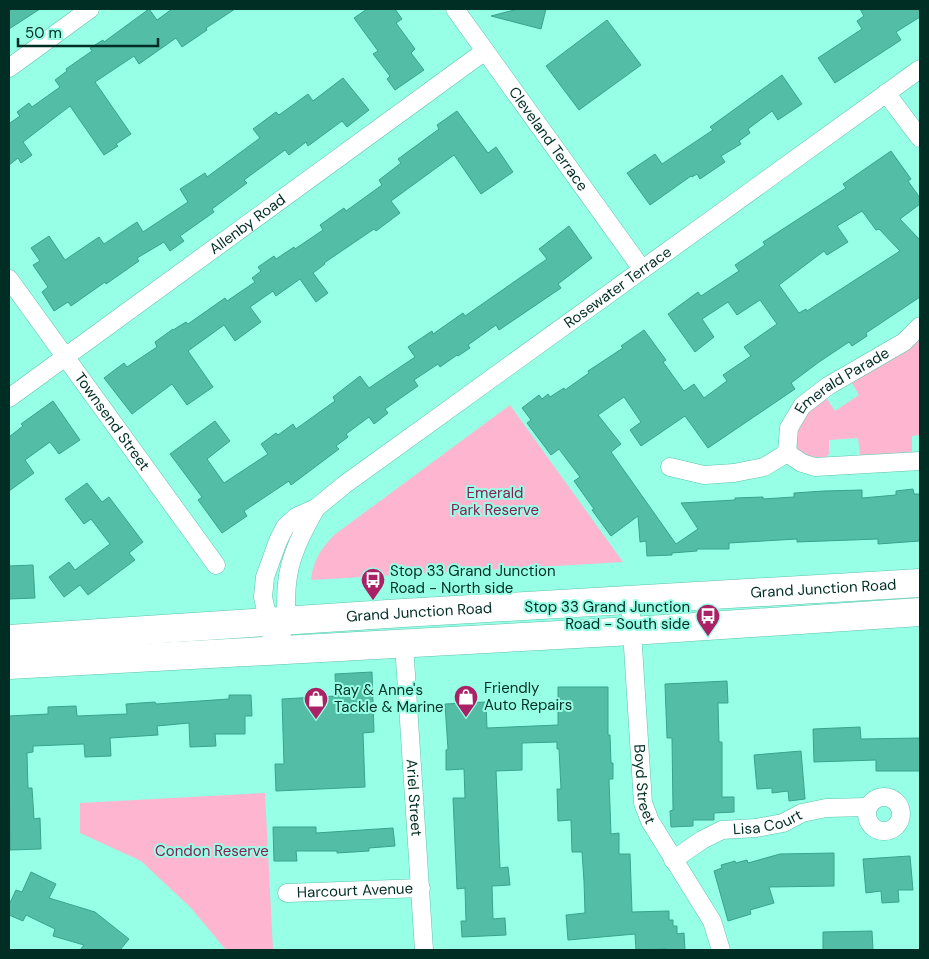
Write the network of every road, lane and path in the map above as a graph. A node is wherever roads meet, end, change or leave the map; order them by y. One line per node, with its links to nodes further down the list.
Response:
1 (90, 9): 4 (street)
2 (455, 9): 3 (street, Cleveland Terrace)
3 (485, 50): 8 (street, Cleveland Terrace); 11 (street, Allenby Road)
4 (9, 68)
5 (920, 69): 6 (street, Rosewater Terrace)
6 (886, 93): 7 (street); 8 (street, Rosewater Terrace)
7 (920, 138)
8 (642, 270): 21 (street, Rosewater Terrace)
9 (9, 279): 11 (street, Townsend Street)
10 (920, 326): 13 (street, Emerald Parade)
11 (65, 356): 12 (street, Allenby Road); 16 (street, Townsend Street)
12 (9, 398)
13 (787, 453): 14 (street); 15 (street)
14 (920, 461)
15 (670, 467)
16 (216, 565)
17 (920, 583): 18 (highway, Grand Junction Road)
18 (630, 600): 20 (highway, Grand Junction Road); 22 (street, Boyd Street)
19 (920, 612): 22 (highway, Grand Junction Road)
20 (403, 613): 21 (highway, Grand Junction Road); 24 (highway)
21 (277, 622): 23 (highway, Grand Junction Road); 25 (street, Rosewater Terrace)
22 (632, 631): 24 (highway, Grand Junction Road); 28 (street, Boyd Street)
23 (9, 639)
24 (404, 644): 25 (highway, Grand Junction Road); 29 (street, Ariel Street)
25 (275, 651): 26 (highway, Grand Junction Road)
26 (9, 665)
27 (867, 807): 28 (street, Lisa Court)
28 (674, 860): 32 (street, Boyd Street)
29 (421, 888): 30 (street, Harcourt Avenue); 31 (street, Ariel Street)
30 (287, 893)
31 (424, 950)
32 (721, 950)

